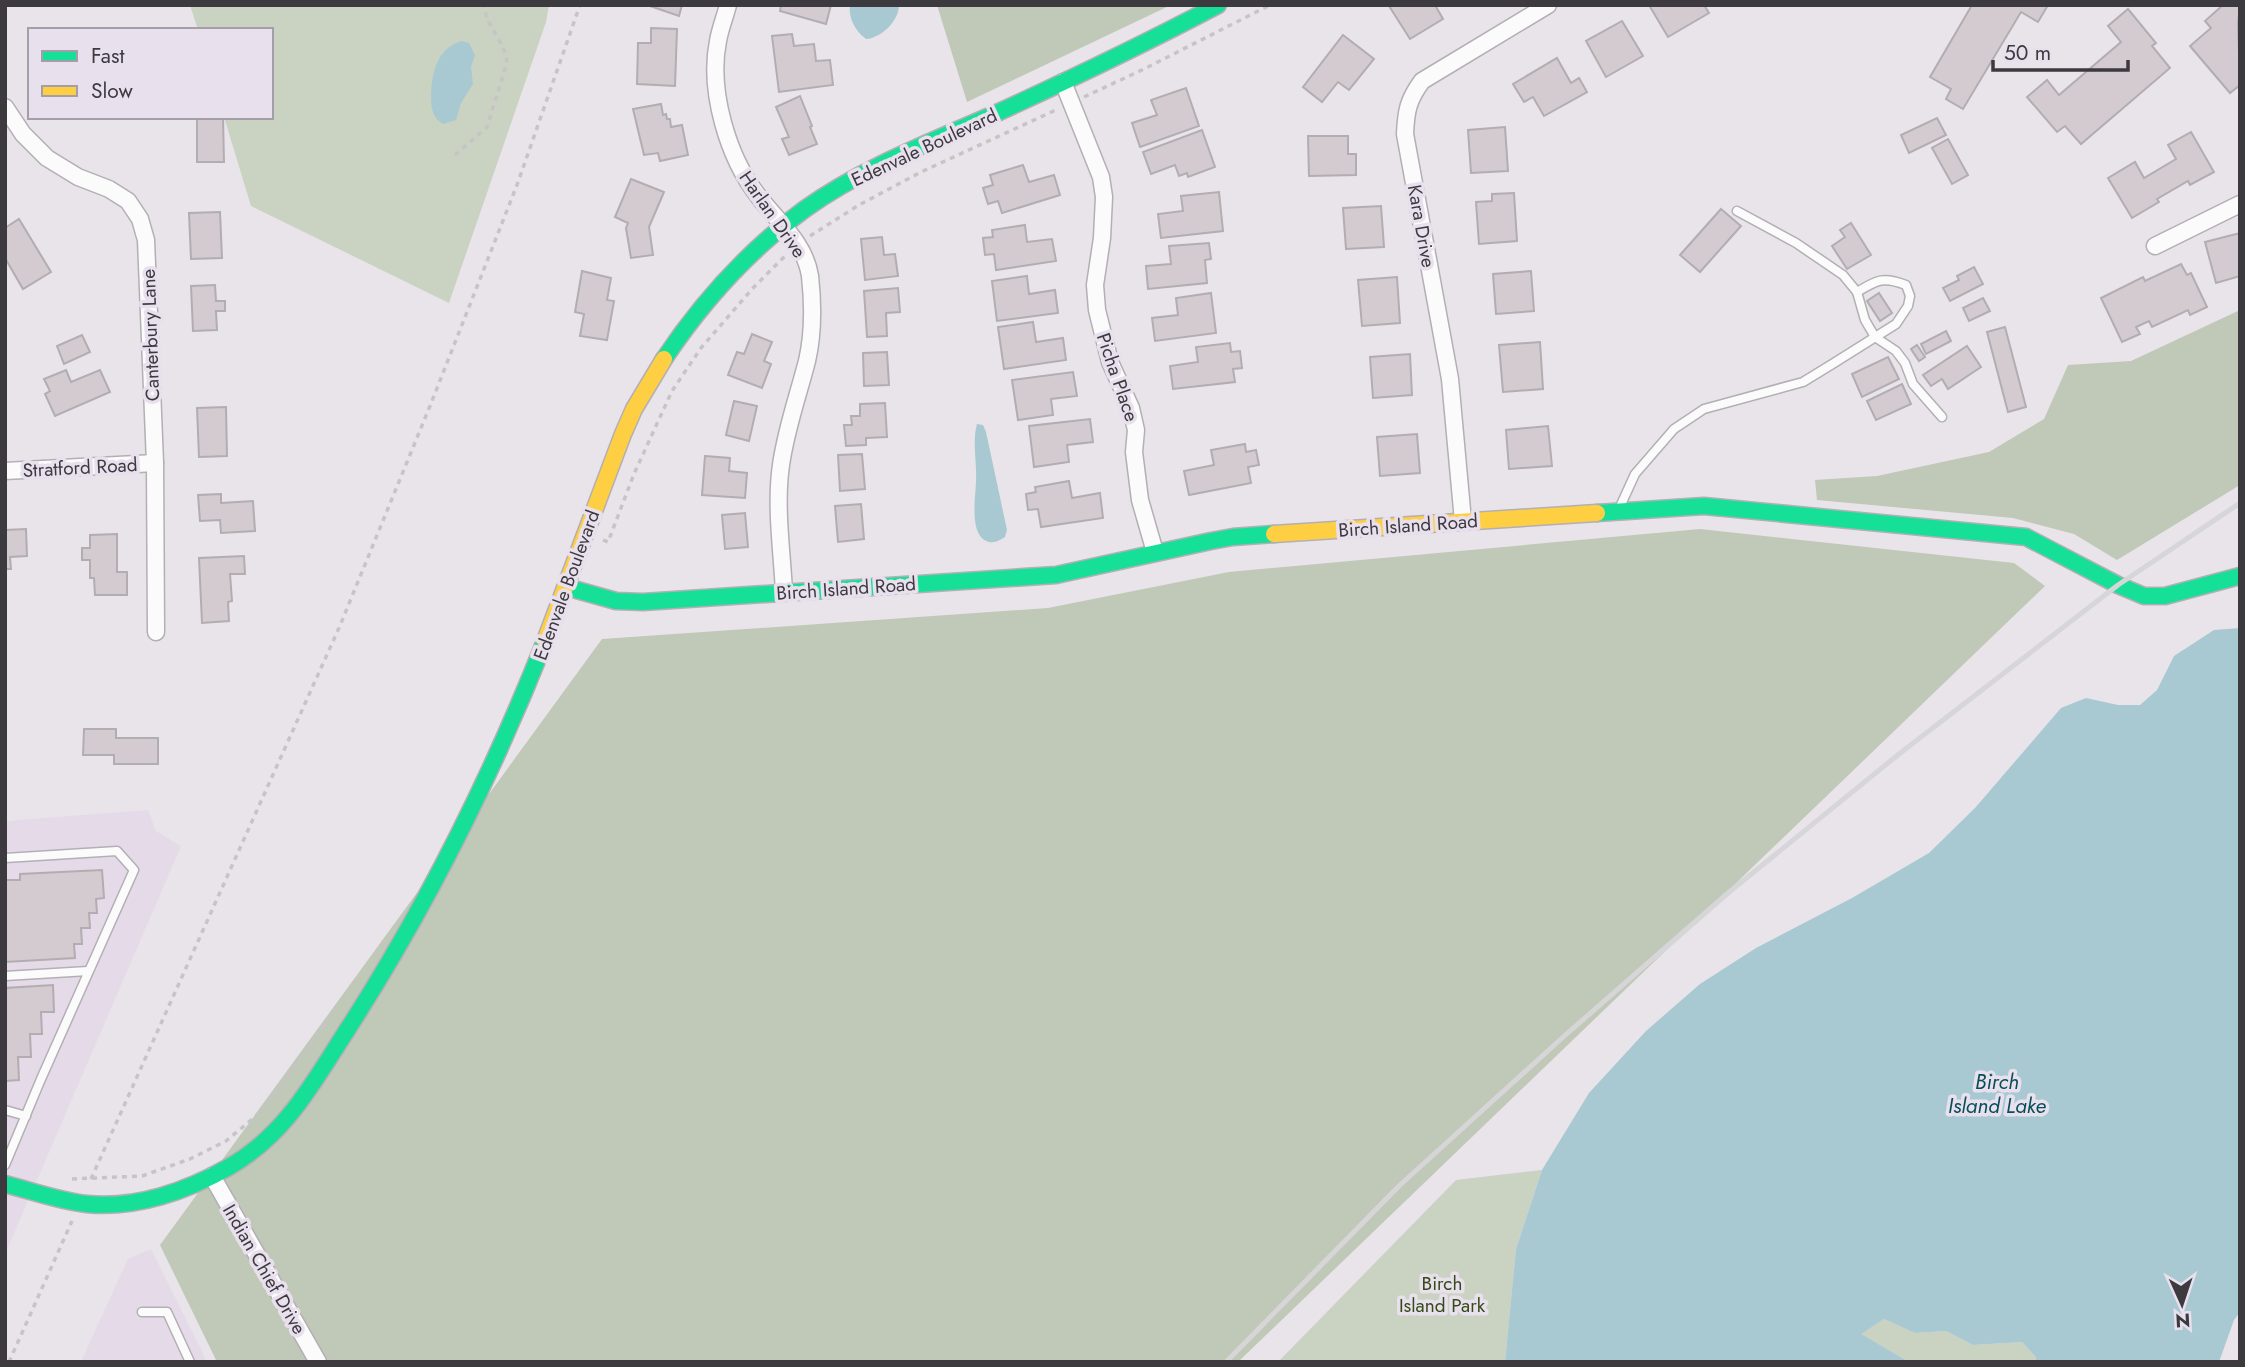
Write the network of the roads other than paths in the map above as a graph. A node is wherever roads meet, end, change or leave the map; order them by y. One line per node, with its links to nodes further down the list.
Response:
1 (728, 5): 8 (street, Harlan Drive)
2 (1218, 5): 4 (street, Edenvale Boulevard)
3 (1548, 5): 16 (street, Kara Drive)
4 (1063, 82): 8 (street, Edenvale Boulevard); 17 (street, Picha Place)
5 (5, 107): 13 (street, Canterbury Lane)
6 (2240, 204): 9 (street)
7 (1737, 211): 10 (lane)
8 (784, 226): 19 (street, Edenvale Boulevard); 20 (street, Harlan Drive)
9 (2155, 246)
10 (1857, 292): 11 (lane); 11 (lane)
11 (1875, 337): 12 (lane); 15 (lane)
12 (1942, 417)
13 (155, 463): 14 (street, Stratford Road); 21 (street, Canterbury Lane)
14 (5, 471)
15 (1618, 512): 16 (street, Birch Island Road); 18 (street, Birch Island Road)
16 (1463, 521): 17 (street, Birch Island Road)
17 (1155, 552): 20 (street, Birch Island Road)
18 (2240, 576)
19 (566, 587): 20 (street, Birch Island Road); 28 (street, Edenvale Boulevard)
20 (784, 592)
21 (156, 632)
22 (5, 858): 23 (lane)
23 (88, 971): 24 (lane); 26 (lane)
24 (5, 976)
25 (5, 1110): 26 (lane)
26 (26, 1116): 27 (lane)
27 (5, 1165)
28 (212, 1176): 29 (street, Edenvale Boulevard); 32 (street, Indian Chief Drive)
29 (5, 1184)
30 (142, 1312): 31 (lane)
31 (190, 1362)
32 (318, 1362)

